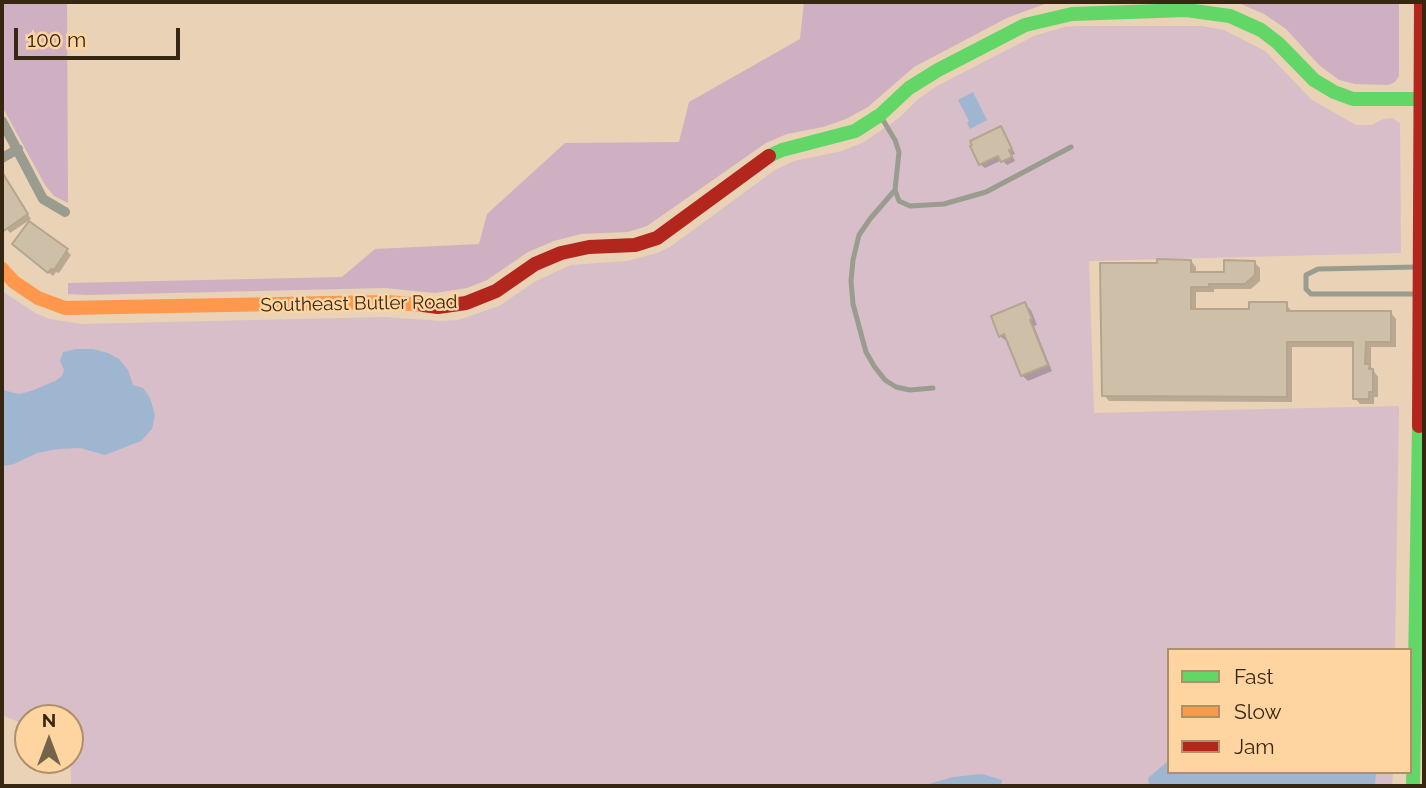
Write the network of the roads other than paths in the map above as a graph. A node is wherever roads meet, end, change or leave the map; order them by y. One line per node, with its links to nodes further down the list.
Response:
1 (1421, 2): 3 (main road)
2 (1177, 6): 3 (main road, Southeast Butler Road); 4 (main road, Southeast Butler Road)
3 (1420, 99): 11 (main road)
4 (880, 115): 9 (lane); 12 (main road, Southeast Butler Road)
5 (2, 121): 7 (street)
6 (1071, 147): 9 (lane)
7 (18, 149): 8 (street); 10 (street)
8 (2, 158)
9 (895, 190): 14 (lane)
10 (65, 212)
11 (1420, 267): 13 (main road); 13 (lane)
12 (2, 269)
13 (1420, 294): 15 (main road)
14 (933, 388)
15 (1422, 402): 16 (main road)
16 (1420, 585): 17 (main road)
17 (1419, 757): 18 (main road)
18 (1413, 786)

